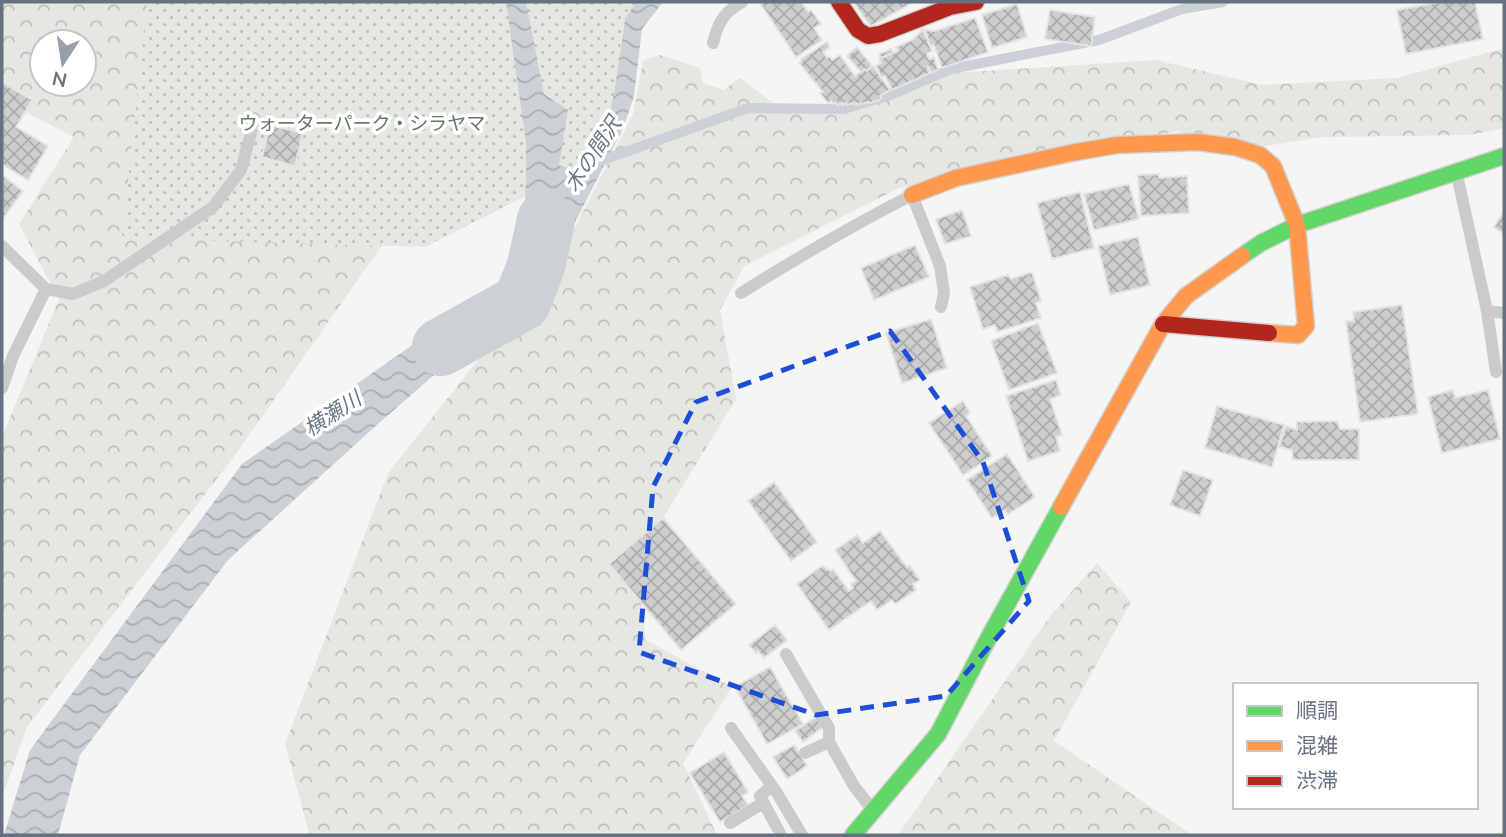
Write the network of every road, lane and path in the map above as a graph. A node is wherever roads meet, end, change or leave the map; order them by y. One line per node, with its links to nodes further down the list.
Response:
1 (742, 2): 4 (lane)
2 (839, 2): 3 (street)
3 (976, 2)
4 (713, 43)
5 (254, 118): 11 (lane)
6 (1504, 156): 7 (street)
7 (1457, 172): 9 (street); 14 (lane)
8 (912, 195): 9 (street); 12 (lane); 13 (lane)
9 (1297, 225): 16 (street); 16 (street)
10 (2, 246): 11 (lane)
11 (46, 289): 18 (lane)
12 (741, 293)
13 (941, 307)
14 (1487, 311): 15 (lane); 17 (lane)
15 (1504, 313)
16 (1163, 324): 25 (street)
17 (1496, 372)
18 (2, 388)
19 (786, 654): 21 (lane)
20 (731, 728): 23 (lane)
21 (829, 742): 22 (lane); 25 (lane)
22 (805, 753)
23 (772, 786): 24 (lane); 28 (lane)
24 (763, 803): 26 (lane); 27 (lane)
25 (874, 811): 29 (street)
26 (730, 823)
27 (781, 835)
28 (802, 835)
29 (853, 835)

